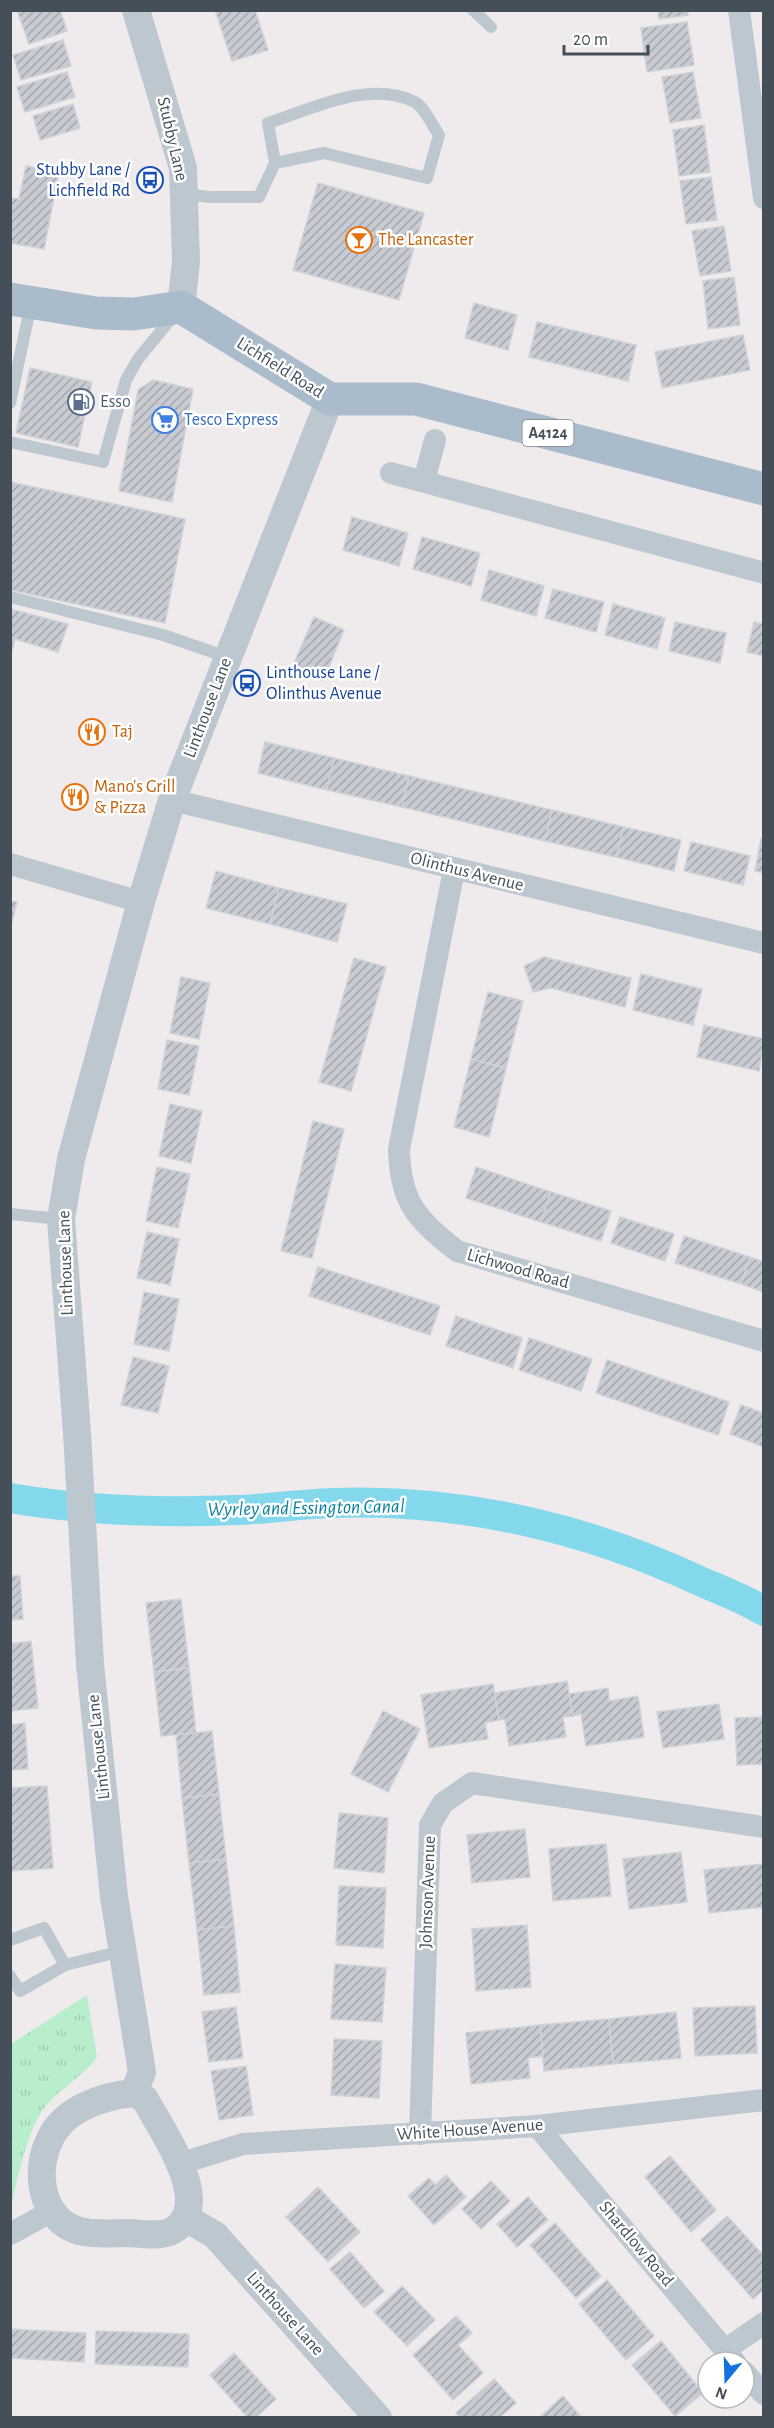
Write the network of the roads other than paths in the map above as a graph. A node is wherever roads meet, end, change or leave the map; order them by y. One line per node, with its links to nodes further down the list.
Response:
1 (136, 10): 6 (street, Stubby Lane)
2 (473, 10): 4 (lane)
3 (740, 10): 7 (street)
4 (491, 27)
5 (275, 163): 5 (lane); 6 (lane)
6 (184, 194): 9 (street, Stubby Lane)
7 (764, 198)
8 (21, 301): 9 (main road); 11 (lane)
9 (182, 307): 10 (main road, Lichfield Road); 13 (lane)
10 (330, 399): 16 (main road, Lichfield Road / A4124); 19 (street, Linthouse Lane)
11 (10, 403)
12 (435, 440): 15 (street)
13 (10, 442)
14 (391, 473): 15 (street)
15 (424, 481): 17 (street)
16 (764, 489)
17 (764, 573)
18 (10, 597): 19 (lane)
19 (227, 657): 20 (street, Linthouse Lane)
20 (172, 800): 22 (street, Olinthus Avenue); 23 (street, Linthouse Lane)
21 (10, 864): 23 (street)
22 (454, 870): 24 (street, Olinthus Avenue); 27 (street, Lichwood Road)
23 (141, 903): 26 (street, Linthouse Lane)
24 (764, 943)
25 (10, 1214): 26 (lane)
26 (61, 1220): 30 (street, Linthouse Lane)
27 (764, 1341)
28 (764, 1827): 36 (street, Johnson Avenue)
29 (10, 1940): 31 (lane)
30 (124, 1950): 31 (lane); 33 (street, Linthouse Lane)
31 (65, 1965): 32 (lane)
32 (10, 1976)
33 (134, 2093): 37 (street); 38 (street)
34 (764, 2100): 35 (street, White House Avenue)
35 (537, 2126): 36 (street, White House Avenue); 42 (street, Shardlow Road)
36 (420, 2134): 37 (street, White House Avenue)
37 (179, 2164): 39 (street)
38 (52, 2211): 39 (street); 40 (street)
39 (186, 2218): 44 (street, Linthouse Lane)
40 (10, 2234)
41 (764, 2323): 43 (street)
42 (725, 2350)
43 (736, 2350)
44 (378, 2418)

